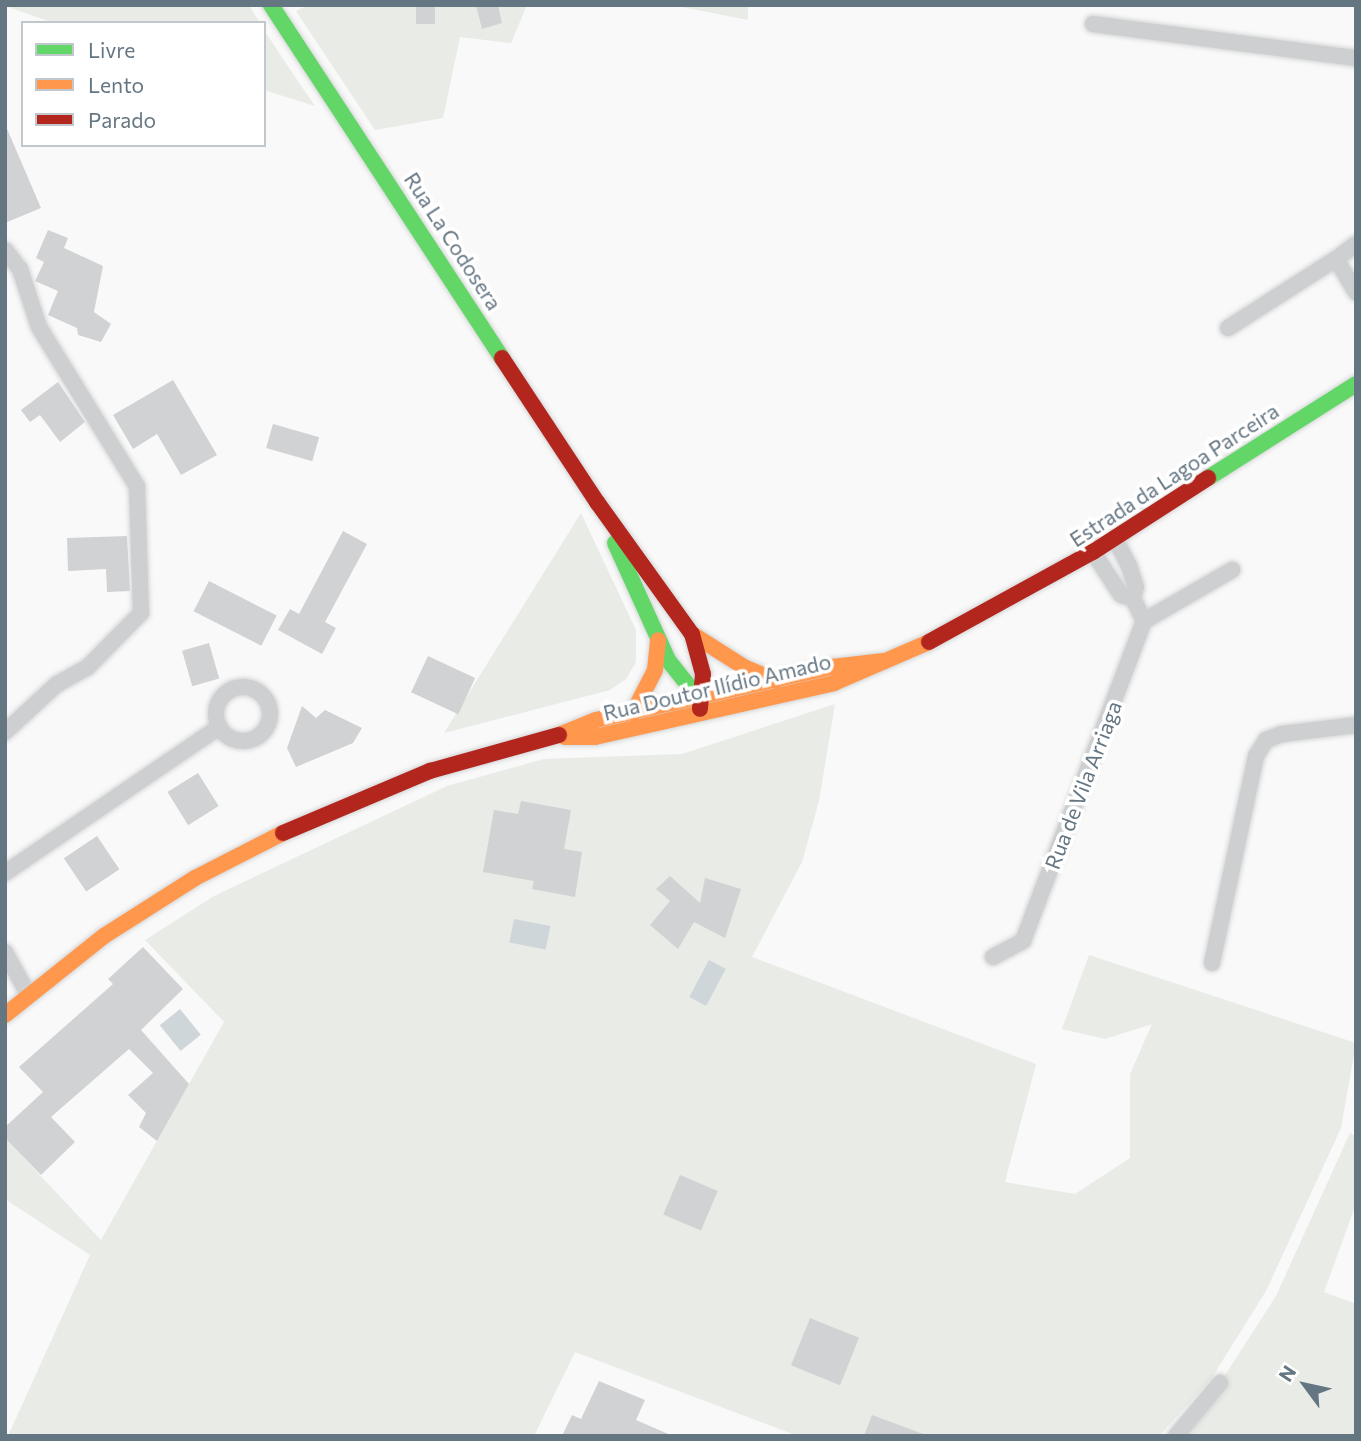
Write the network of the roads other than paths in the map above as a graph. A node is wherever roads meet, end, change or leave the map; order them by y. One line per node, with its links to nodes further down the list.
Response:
1 (271, 5): 10 (street, Rua La Codosera)
2 (1093, 24): 3 (street)
3 (1356, 58)
4 (1356, 244): 6 (street)
5 (5, 250): 26 (street)
6 (1336, 259): 7 (street); 8 (street)
7 (1356, 292)
8 (1228, 328)
9 (1356, 384): 11 (street, Estrada da Lagoa Parceira)
10 (597, 502): 17 (street); 18 (street)
11 (1115, 538): 12 (street, Estrada da Lagoa Parceira); 14 (street)
12 (1093, 552): 14 (street); 15 (street, Estrada da Lagoa Parceira)
13 (1232, 570): 16 (street)
14 (1133, 598): 16 (street)
15 (1015, 600): 19 (street, Rua Doutor Ilídio Amado)
16 (1144, 621): 30 (street, Rua de Vila Arriaga)
17 (692, 634): 20 (street); 21 (street)
18 (658, 640): 21 (street); 22 (street)
19 (884, 661): 20 (street, Rua Doutor Ilídio Amado); 23 (street, Rua Doutor Ilídio Amado)
20 (775, 680): 21 (street, Rua Doutor Ilídio Amado)
21 (699, 699): 22 (street, Rua Doutor Ilídio Amado); 23 (street)
22 (633, 713): 27 (street, Rua Doutor Ilídio Amado)
23 (701, 716): 27 (street, Rua Doutor Ilídio Amado)
24 (1356, 725): 31 (street)
25 (219, 727): 28 (street)
26 (5, 732)
27 (556, 736): 32 (street, Rua Doutor Ilídio Amado)
28 (5, 873)
29 (5, 952): 32 (street)
30 (993, 957)
31 (1212, 963)
32 (28, 994): 33 (street, Rua Doutor Ilídio Amado)
33 (5, 1015)
34 (1220, 1383): 35 (street)
35 (1176, 1436)

